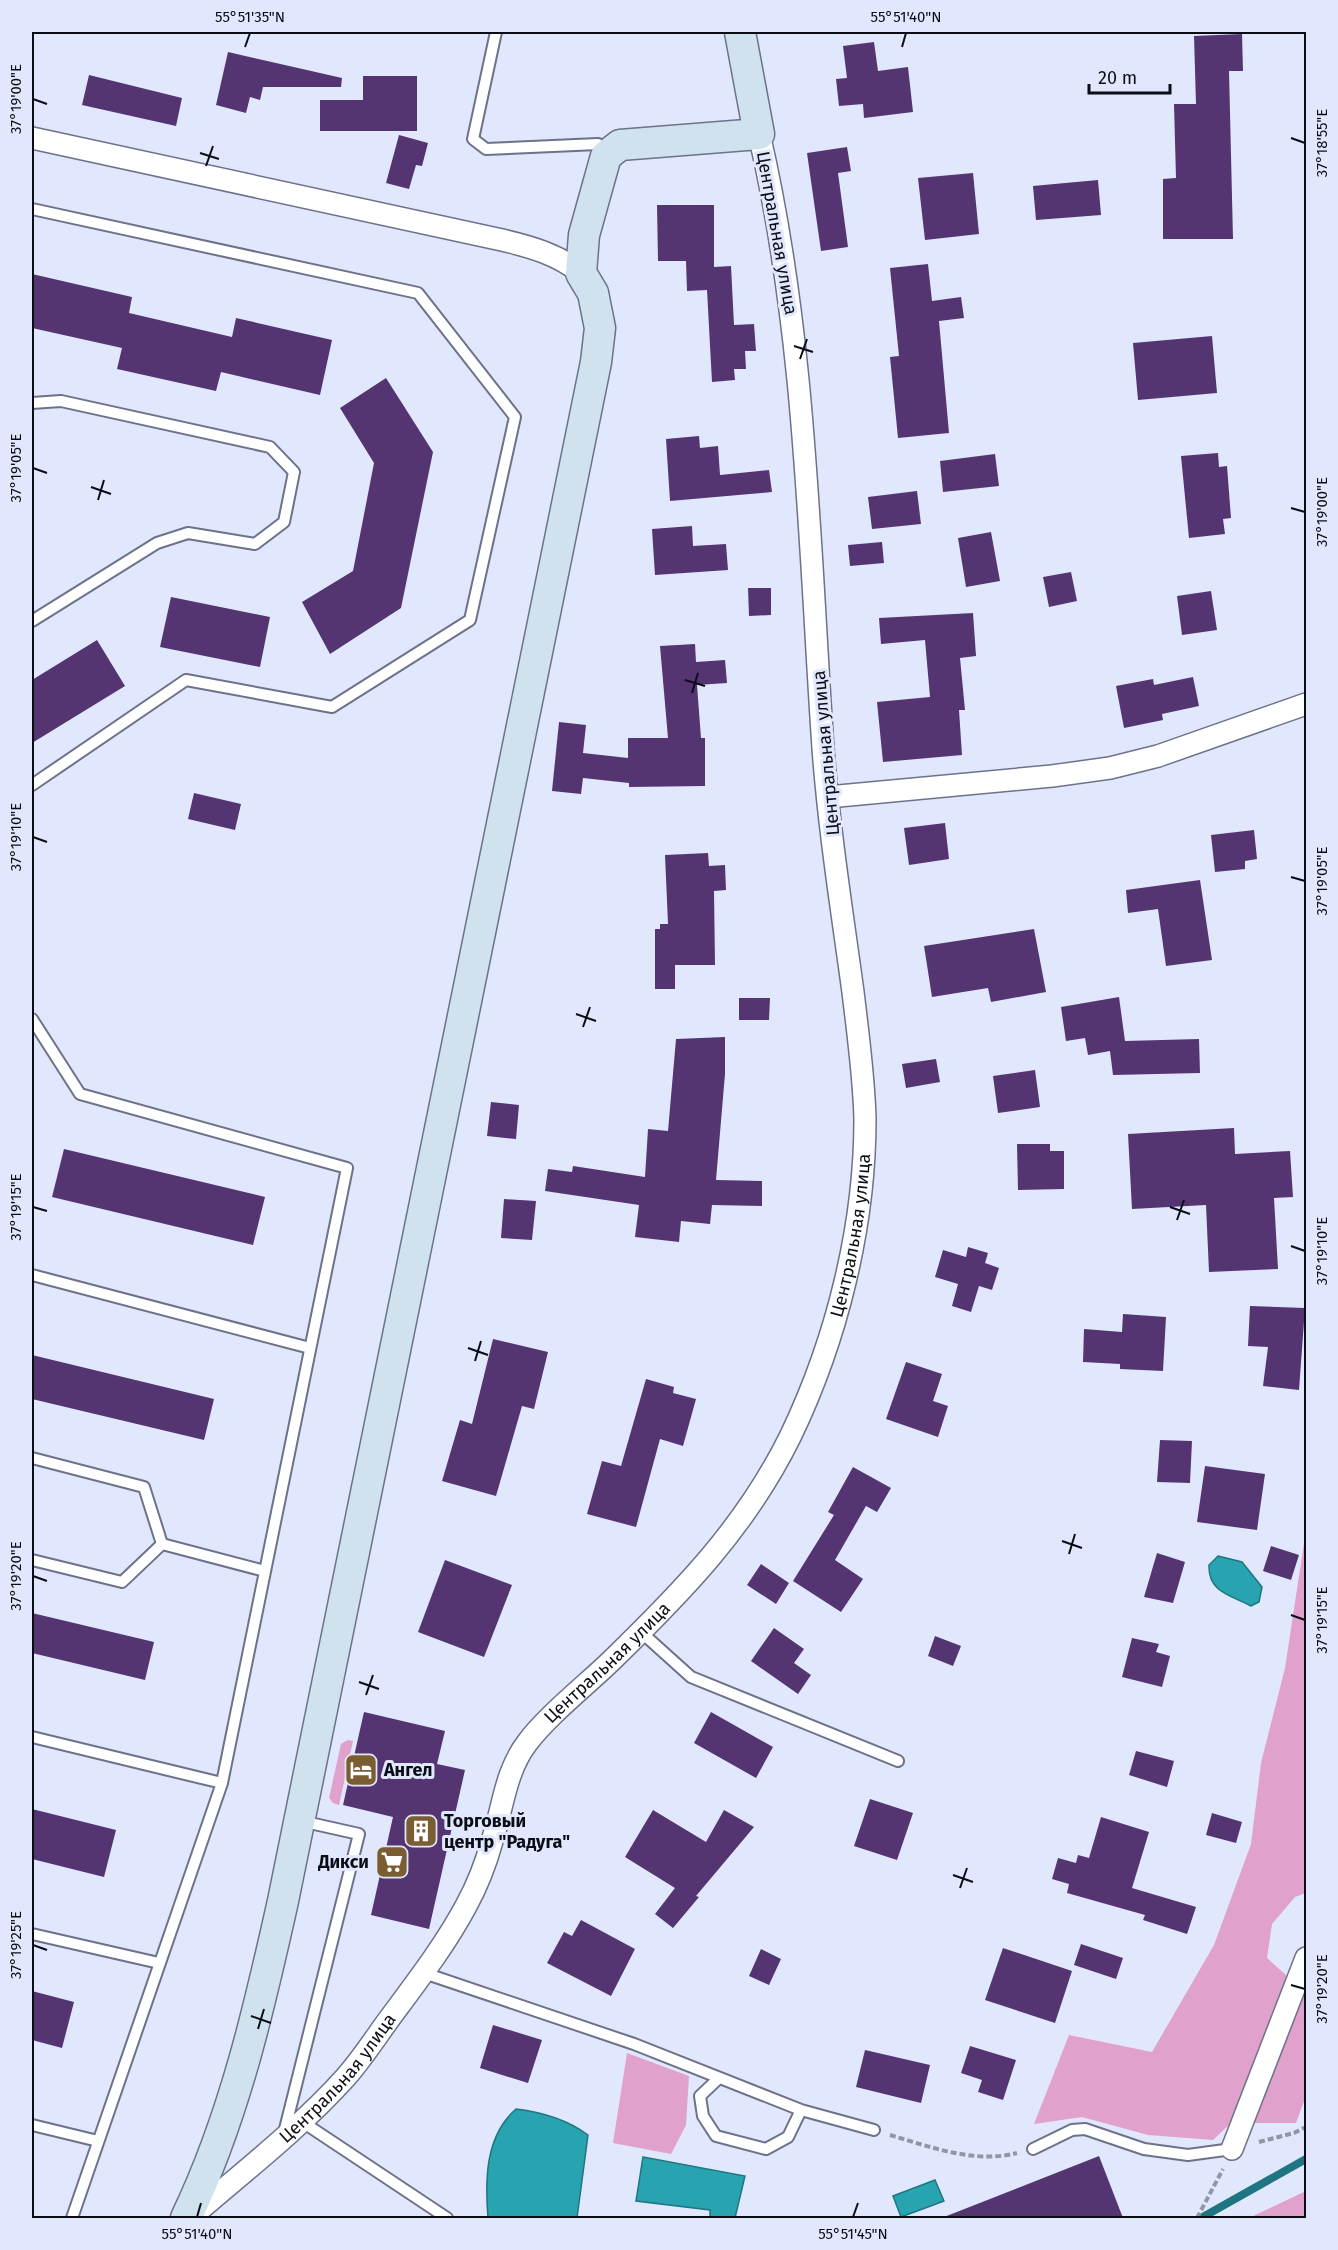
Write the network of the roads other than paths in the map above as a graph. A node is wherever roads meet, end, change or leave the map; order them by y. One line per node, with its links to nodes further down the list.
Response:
1 (496, 32): 5 (lane)
2 (740, 32): 3 (street, Центральная улица)
3 (759, 134): 5 (street); 12 (street, Центральная улица)
4 (32, 138): 7 (street)
5 (606, 156): 7 (street)
6 (32, 209): 11 (lane)
7 (581, 273): 24 (street)
8 (32, 403): 9 (lane)
9 (32, 621)
10 (1306, 704): 12 (street)
11 (32, 785)
12 (828, 797): 20 (street, Центральная улица)
13 (32, 1019): 15 (lane)
14 (32, 1275): 15 (lane)
15 (310, 1348): 19 (lane)
16 (32, 1458): 17 (lane)
17 (162, 1544): 18 (lane); 19 (lane)
18 (32, 1560)
19 (265, 1571): 23 (lane)
20 (640, 1632): 22 (lane); 28 (street, Центральная улица)
21 (32, 1737): 23 (lane)
22 (898, 1761)
23 (222, 1783): 27 (lane)
24 (300, 1821): 34 (lane); 39 (street)
25 (32, 1934): 27 (lane)
26 (1306, 1958): 36 (street)
27 (159, 1963): 35 (lane)
28 (424, 1973): 29 (lane); 31 (street, Центральная улица)
29 (719, 2078): 30 (lane); 30 (lane)
30 (801, 2110): 33 (lane)
31 (301, 2121): 34 (street, Центральная улица); 40 (lane)
32 (32, 2125): 35 (lane)
33 (874, 2130)
34 (283, 2136): 39 (street, Центральная улица)
35 (98, 2141): 38 (lane)
36 (1232, 2149): 37 (lane)
37 (1033, 2150)
38 (72, 2218)
39 (188, 2218)
40 (447, 2218)

